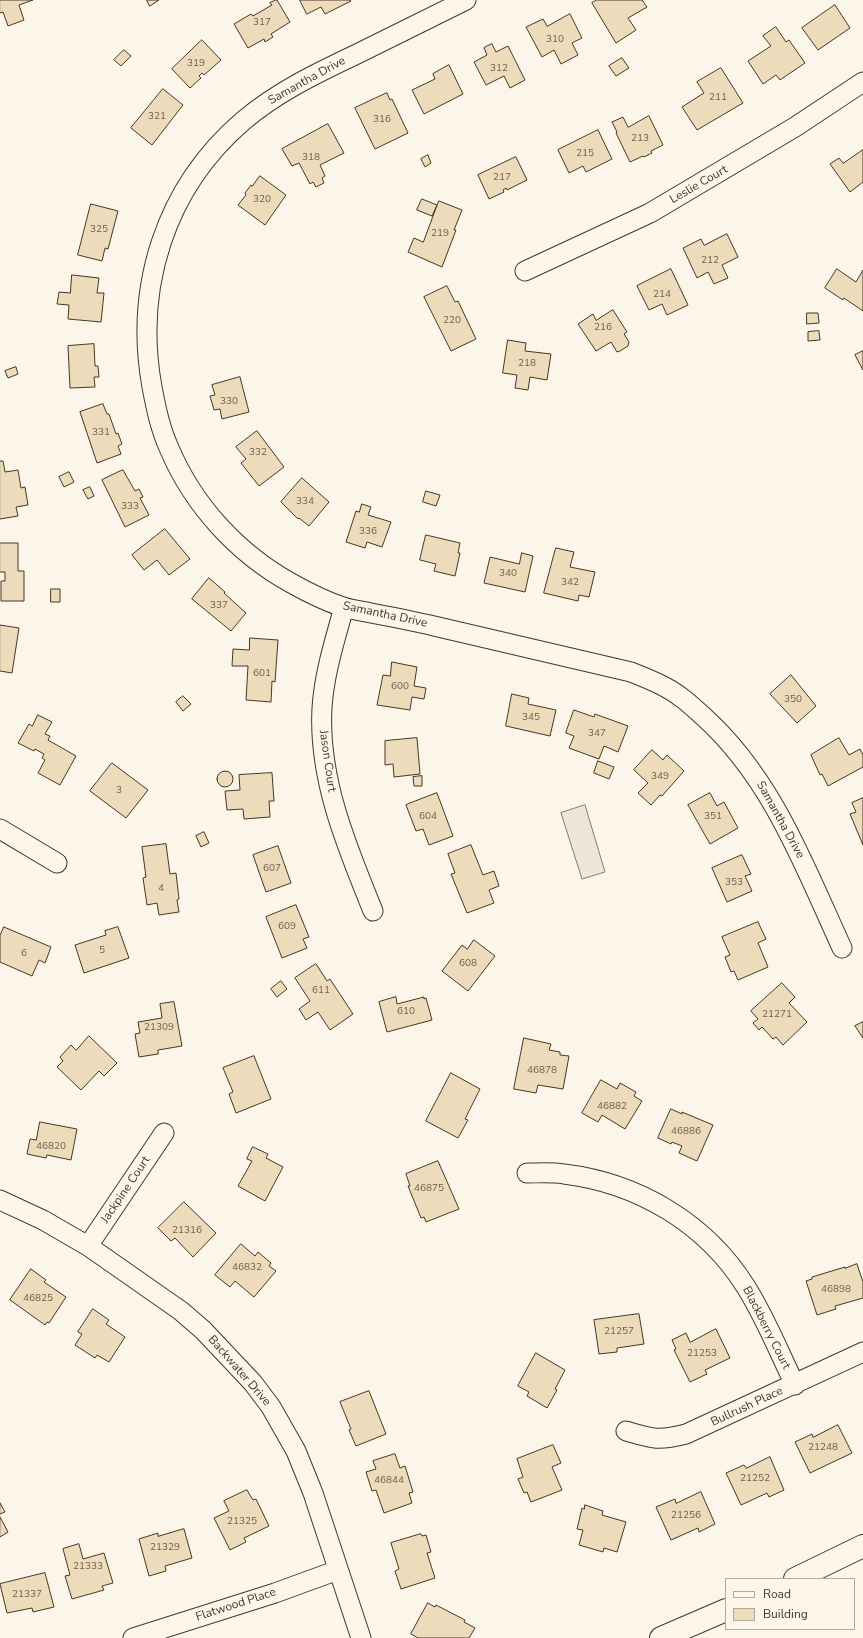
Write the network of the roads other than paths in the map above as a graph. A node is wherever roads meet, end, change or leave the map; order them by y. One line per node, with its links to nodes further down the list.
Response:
1 (466, 0): 4 (street, Samantha Drive)
2 (863, 82): 3 (street, Leslie Court)
3 (526, 271)
4 (344, 607): 7 (street, Jason Court); 8 (street, Samantha Drive)
5 (0, 830): 6 (street)
6 (58, 863)
7 (373, 911)
8 (842, 948)
9 (164, 1133): 12 (street, Jackpine Court)
10 (527, 1173): 14 (street, Blackberry Court)
11 (0, 1200): 12 (street, Backwater Drive)
12 (88, 1246): 17 (street, Backwater Drive)
13 (863, 1352): 14 (street, Bullrush Place)
14 (795, 1385): 15 (street, Bullrush Place)
15 (626, 1431)
16 (863, 1546): 18 (street)
17 (338, 1570): 20 (street, Flatwood Place); 21 (street, Backwater Drive)
18 (797, 1578)
19 (725, 1610): 22 (street)
20 (133, 1638)
21 (361, 1638)
22 (661, 1638)

